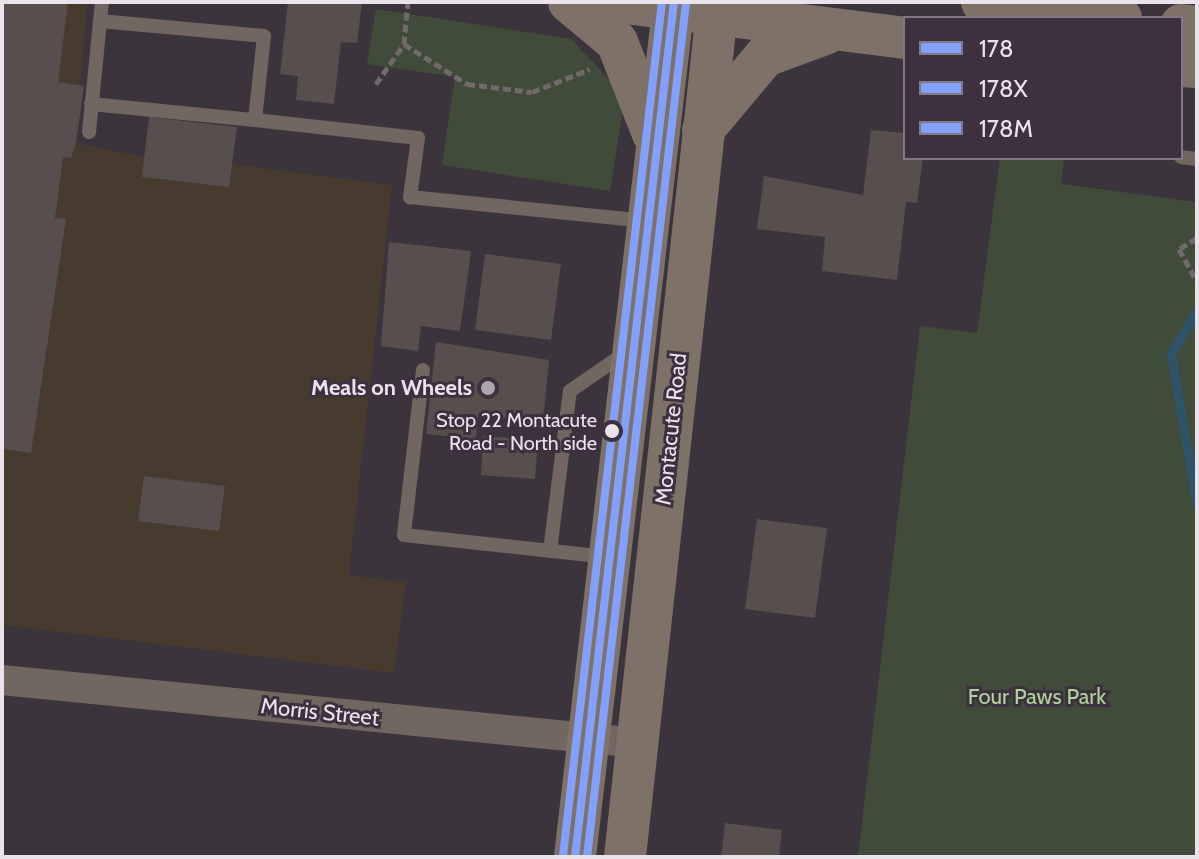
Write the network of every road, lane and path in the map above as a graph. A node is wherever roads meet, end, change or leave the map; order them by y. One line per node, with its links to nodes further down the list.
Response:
1 (102, 2): 9 (lane)
2 (408, 2): 12 (path)
3 (569, 2): 13 (main road)
4 (617, 2): 6 (main road)
5 (982, 2): 8 (main road)
6 (674, 5): 7 (main road); 19 (main road, Montacute Road)
7 (717, 9): 10 (main road); 17 (main road, Montacute Road)
8 (1104, 16)
9 (100, 21): 15 (lane); 16 (lane)
10 (834, 31): 11 (main road); 17 (main road)
11 (903, 38)
12 (404, 44): 13 (path); 14 (path)
13 (625, 56): 19 (main road)
14 (376, 84)
15 (91, 104): 16 (lane); 18 (lane)
16 (255, 120): 20 (lane)
17 (703, 130): 29 (main road, Montacute Road)
18 (89, 132)
19 (657, 146): 20 (main road, Montacute Road)
20 (648, 221): 23 (main road, Montacute Road)
21 (1197, 238): 22 (path)
22 (1197, 282)
23 (633, 347): 25 (lane); 26 (main road, Montacute Road)
24 (423, 370): 25 (lane)
25 (550, 551): 26 (lane)
26 (609, 557): 28 (main road, Montacute Road)
27 (2, 680): 28 (street, Morris Street)
28 (588, 739): 29 (street, Morris Street); 30 (main road, Montacute Road)
29 (638, 743): 31 (main road, Montacute Road)
30 (575, 857)
31 (625, 857)

